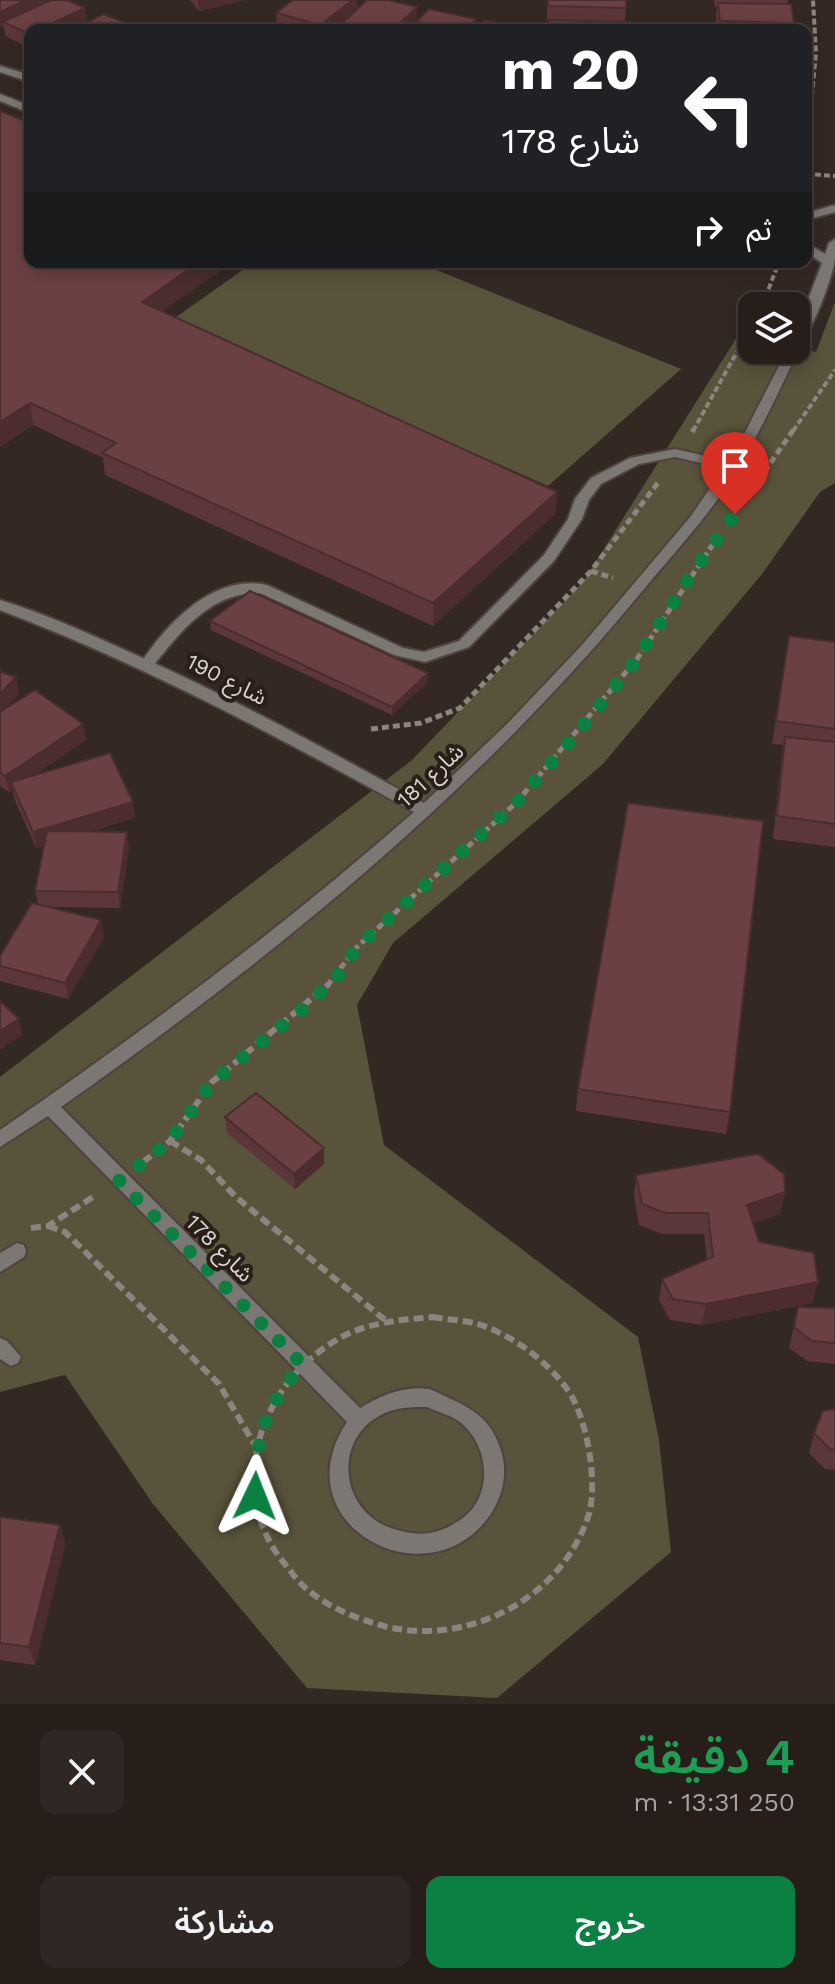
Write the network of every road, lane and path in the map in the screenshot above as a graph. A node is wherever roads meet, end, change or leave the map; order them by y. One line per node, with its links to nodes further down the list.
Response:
1 (813, 0): 4 (path)
2 (0, 69): 3 (street)
3 (24, 77)
4 (812, 95)
5 (0, 97): 6 (street)
6 (24, 107)
7 (812, 174): 8 (path)
8 (835, 176)
9 (835, 208): 10 (street)
10 (812, 215)
11 (835, 243): 13 (street)
12 (812, 251): 13 (street)
13 (829, 262): 16 (street)
14 (777, 268): 15 (path)
15 (767, 292)
16 (810, 315)
17 (786, 364): 19 (street, شارع 181)
18 (835, 370): 20 (path)
19 (731, 466): 23 (street); 24 (street, شارع 181)
20 (753, 489)
21 (718, 537): 27 (path)
22 (0, 605): 23 (street, شارع 190)
23 (148, 663): 24 (street, شارع 190)
24 (424, 810): 25 (street, شارع 181)
25 (49, 1106): 26 (street, شارع 181); 28 (street, شارع 178)
26 (0, 1140)
27 (170, 1141): 28 (path); 33 (path)
28 (119, 1181): 29 (path); 34 (street, شارع 178)
29 (48, 1226): 30 (path); 36 (path)
30 (23, 1229)
31 (17, 1251): 32 (street)
32 (0, 1264)
33 (386, 1321): 34 (path); 36 (path)
34 (302, 1364): 35 (street, شارع 178); 36 (path)
35 (359, 1421): 35 (street)
36 (256, 1448)

